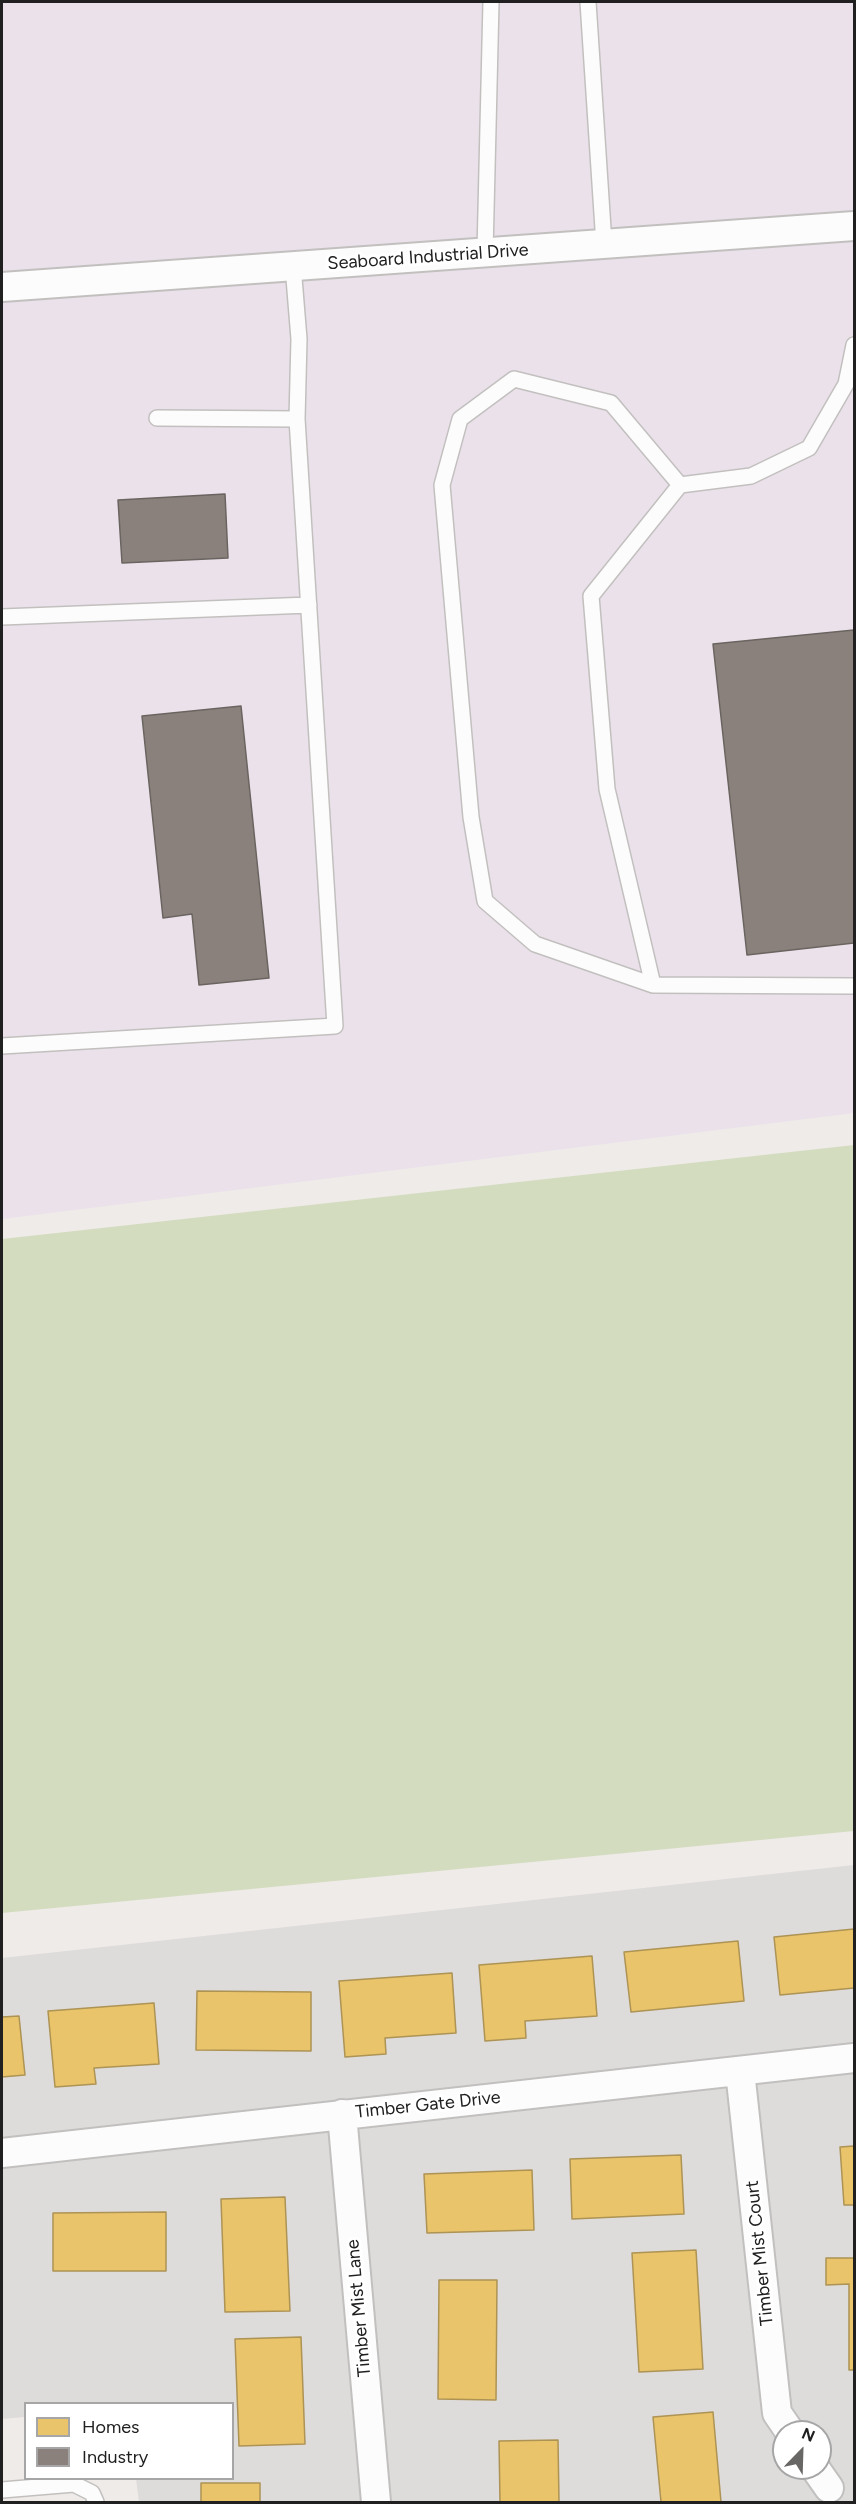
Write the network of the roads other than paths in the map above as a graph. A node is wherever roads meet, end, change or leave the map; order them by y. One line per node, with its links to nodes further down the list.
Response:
1 (491, 2): 5 (lane)
2 (588, 2): 4 (lane)
3 (855, 226): 4 (street, Seaboard Industrial Drive)
4 (604, 244): 5 (street, Seaboard Industrial Drive)
5 (485, 252): 6 (street, Seaboard Industrial Drive)
6 (293, 266): 7 (street, Seaboard Industrial Drive); 10 (lane)
7 (2, 287)
8 (855, 345): 11 (lane)
9 (157, 418): 10 (lane)
10 (297, 419): 12 (lane)
11 (680, 485): 14 (lane); 14 (lane)
12 (309, 605): 13 (lane); 16 (lane)
13 (2, 617)
14 (653, 985): 15 (lane)
15 (855, 986)
16 (2, 1046)
17 (855, 2058): 18 (street, Timber Gate Drive)
18 (740, 2071): 19 (street, Timber Gate Drive); 21 (street, Timber Mist Court)
19 (342, 2114): 20 (street, Timber Gate Drive); 24 (street, Timber Mist Lane)
20 (2, 2153)
21 (782, 2420)
22 (2, 2490): 23 (lane)
23 (96, 2502)
24 (376, 2502)

